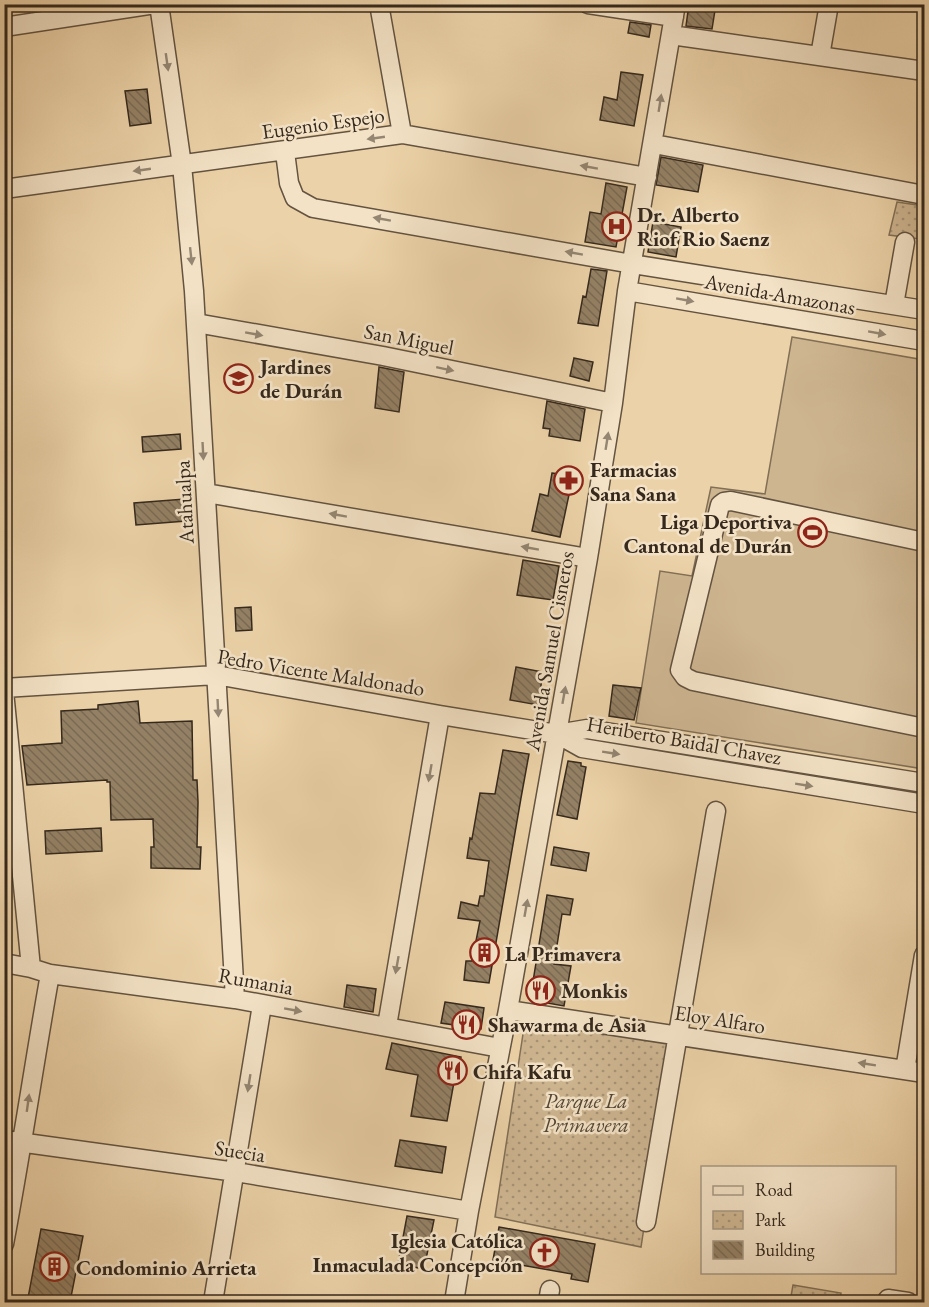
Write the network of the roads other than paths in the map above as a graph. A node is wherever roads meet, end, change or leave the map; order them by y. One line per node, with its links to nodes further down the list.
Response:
1 (157, 4): 6 (street); 13 (street, Atahualpa, one-way to 13)
2 (379, 4): 10 (street)
3 (588, 4): 5 (street)
4 (829, 4): 8 (street)
5 (675, 11): 7 (street, Avenida Samuel Cisneros)
6 (4, 27)
7 (671, 35): 8 (street); 11 (street, Avenida Samuel Cisneros, one-way to 7)
8 (820, 56): 9 (street)
9 (924, 71)
10 (402, 134): 12 (street, Eugenio Espejo, one-way to 12); 14 (street, Eugenio Espejo, one-way to 10)
11 (654, 144): 14 (street, Avenida Samuel Cisneros); 16 (street)
12 (285, 152): 13 (street, Eugenio Espejo); 18 (street, Avenida Amazonas, one-way to 12)
13 (182, 165): 15 (street, Eugenio Espejo, one-way to 15); 22 (street, Atahualpa, one-way to 22)
14 (647, 177): 18 (street, Avenida Samuel Cisneros)
15 (4, 189)
16 (924, 192)
17 (905, 242): 20 (street)
18 (632, 264): 19 (street, Avenida Samuel Cisneros); 20 (street, Avenida Amazonas)
19 (627, 291): 23 (street, Avenida Amazonas, one-way to 23); 24 (street, Avenida Samuel Cisneros)
20 (894, 305): 21 (street, Avenida Amazonas)
21 (924, 310)
22 (196, 323): 24 (street, San Miguel, one-way to 24); 25 (street, Atahualpa, one-way to 25)
23 (924, 341)
24 (613, 403): 27 (street, Avenida Samuel Cisneros, one-way to 24)
25 (206, 493): 27 (street, one-way to 25); 28 (street, Atahualpa)
26 (924, 542): 31 (street)
27 (588, 558): 32 (street, Avenida Samuel Cisneros, one-way to 27)
28 (216, 675): 29 (street, Pedro Vicente Maldonado); 30 (street, Pedro Vicente Maldonado); 40 (street, Atahualpa, one-way to 40)
29 (4, 690): 38 (street)
30 (440, 715): 32 (street, Pedro Vicente Maldonado); 43 (street, one-way to 43)
31 (924, 728)
32 (557, 734): 33 (street, Heriberto Baidal Chavez); 34 (street, Heriberto Baidal Chavez, one-way to 34); 42 (street, Avenida Samuel Cisneros, one-way to 32)
33 (924, 783)
34 (924, 804)
35 (716, 811): 44 (street)
36 (924, 955): 46 (street)
37 (4, 963): 38 (street, Rumania)
38 (31, 968): 39 (street, Rumania)
39 (50, 974): 40 (street, Rumania); 49 (street, one-way to 39)
40 (235, 999): 41 (street, Rumania)
41 (262, 1005): 43 (street, Rumania, one-way to 43); 50 (street, one-way to 50)
42 (508, 1010): 44 (street, Eloy Alfaro); 45 (street, Avenida Samuel Cisneros)
43 (387, 1026): 45 (street, Rumania)
44 (679, 1036): 46 (street, Eloy Alfaro, one-way to 44); 52 (street)
45 (500, 1048): 51 (street, Avenida Samuel Cisneros)
46 (905, 1070): 47 (street, Eloy Alfaro)
47 (924, 1073)
48 (4, 1140): 49 (street, Suecia)
49 (23, 1143): 50 (street, Suecia); 53 (street)
50 (236, 1172): 51 (street, Suecia); 55 (street)
51 (469, 1211): 56 (street, Avenida Samuel Cisneros)
52 (646, 1222)
53 (4, 1244)
54 (888, 1299): 57 (street)
55 (213, 1302)
56 (454, 1302)
57 (908, 1302)

